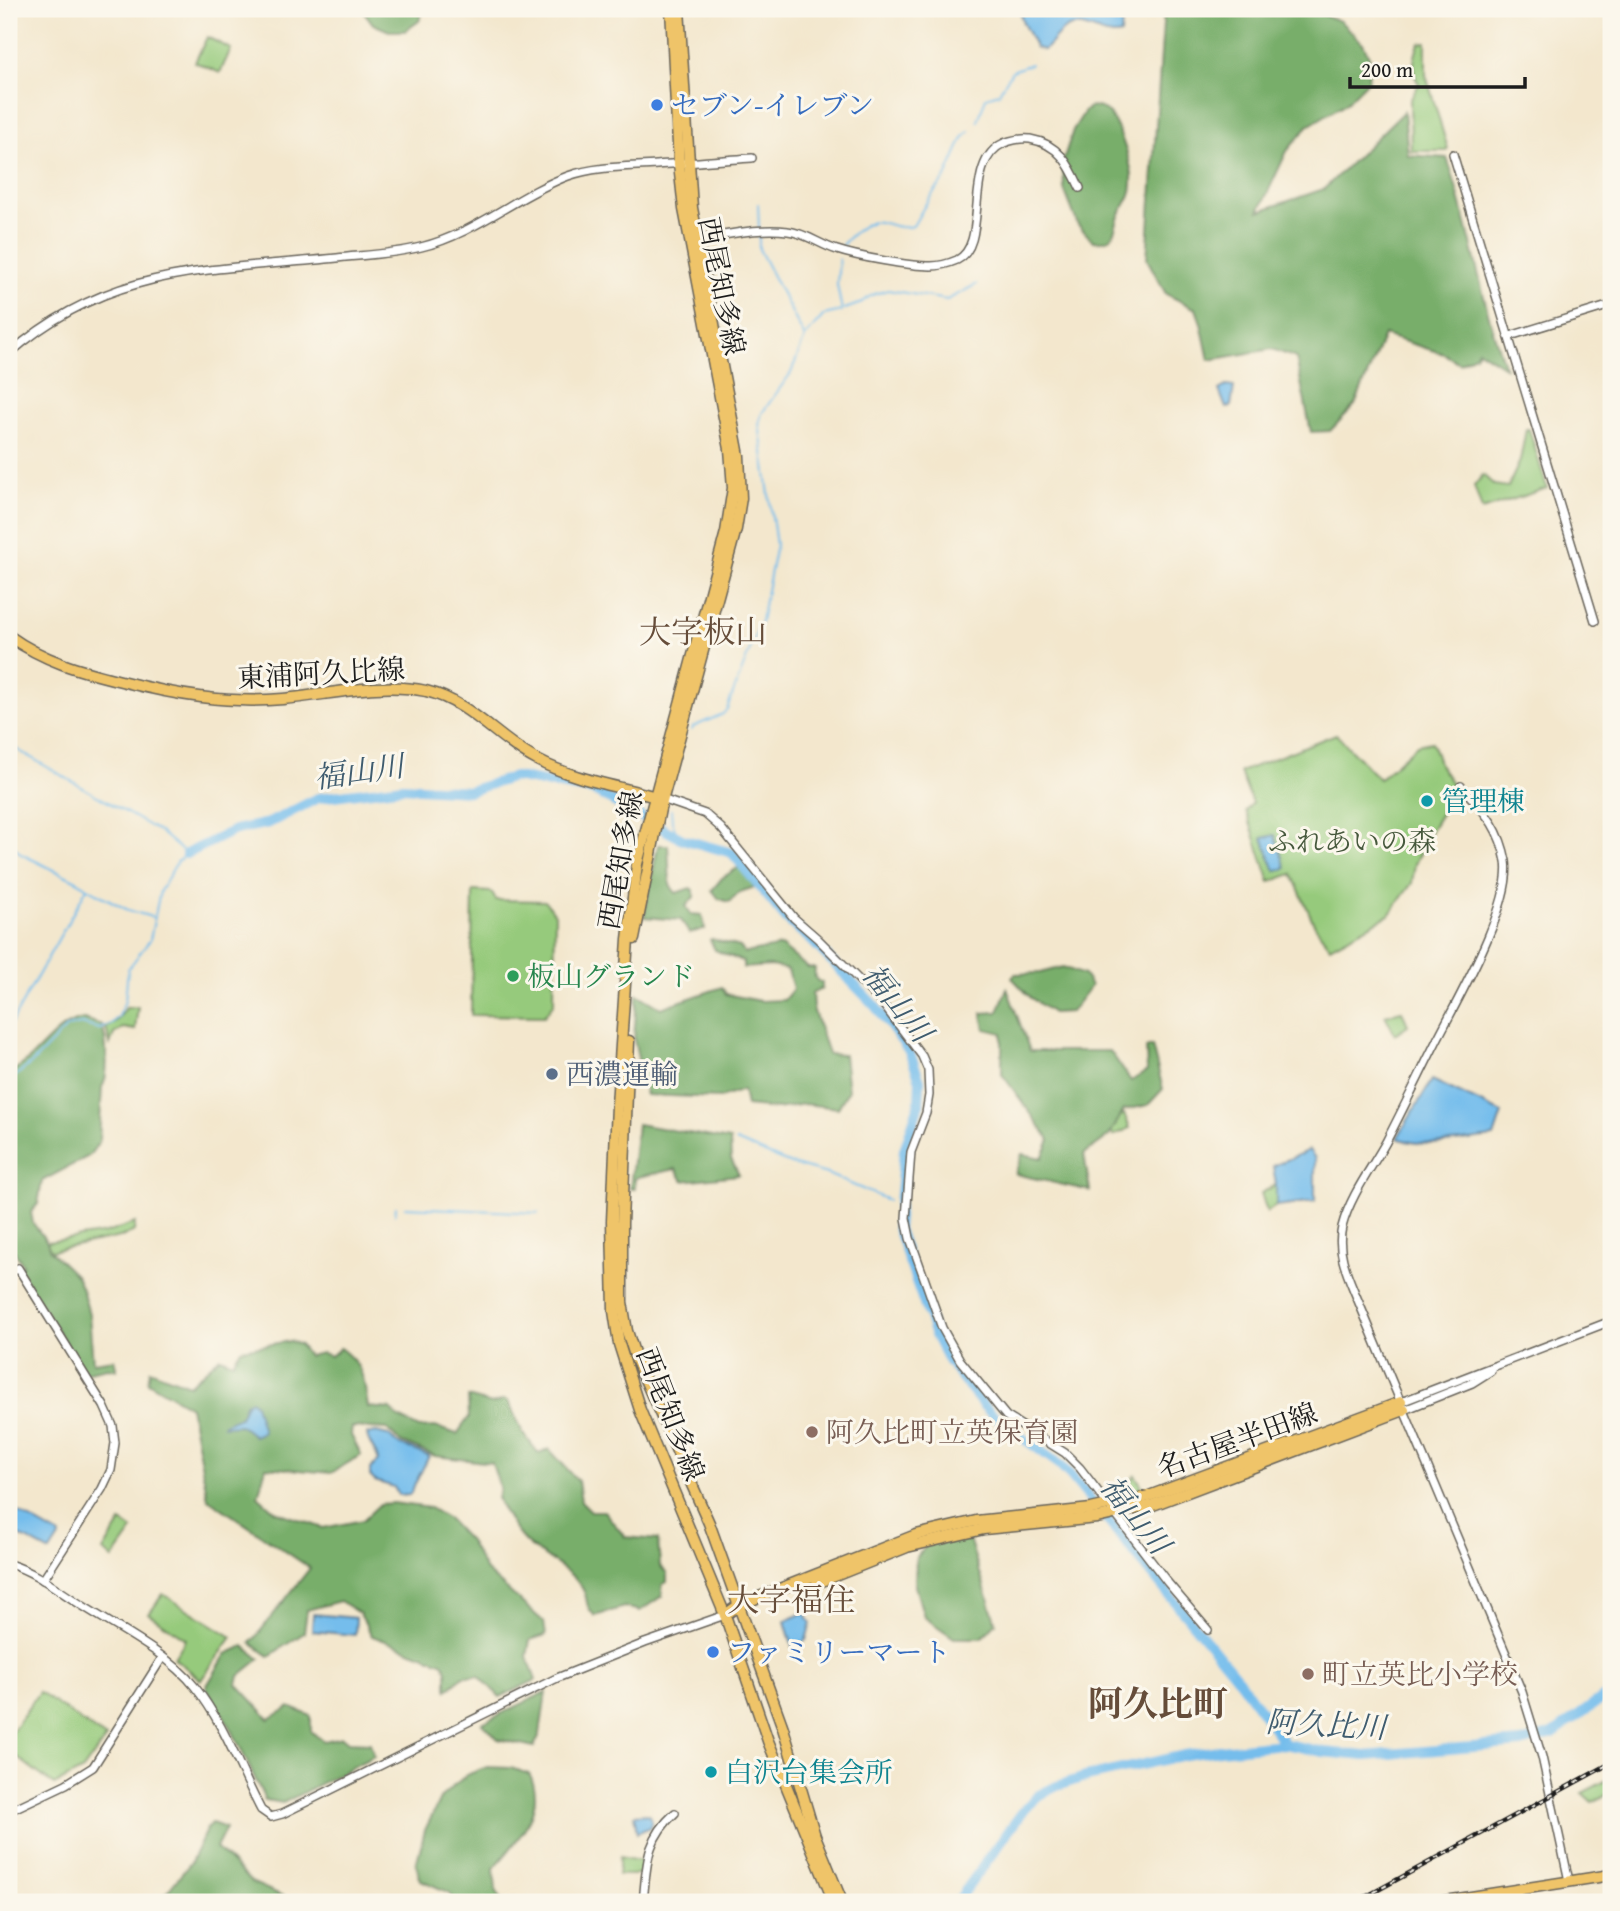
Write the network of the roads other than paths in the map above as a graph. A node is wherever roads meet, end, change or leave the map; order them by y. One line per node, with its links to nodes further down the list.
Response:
1 (671, 9): 5 (main road, 西尾知多線)
2 (679, 9): 5 (main road, 西尾知多線)
3 (1453, 154): 9 (street)
4 (752, 158): 5 (street)
5 (684, 163): 7 (main road, 西尾知多線); 10 (street); 14 (main road, 西尾知多線)
6 (1080, 188): 7 (street)
7 (698, 239): 14 (main road, 西尾知多線)
8 (1611, 305): 9 (street)
9 (1510, 336): 11 (street)
10 (9, 355)
11 (1595, 621)
12 (9, 636): 14 (main road, 東浦阿久比線)
13 (1461, 786): 18 (street)
14 (657, 803): 15 (main road, 西尾知多線); 19 (street)
15 (649, 834): 22 (main road, 西尾知多線); 23 (main road, 西尾知多線)
16 (9, 1273): 21 (street)
17 (1611, 1321): 18 (street)
18 (1403, 1406): 19 (main road, 名古屋半田線); 29 (street)
19 (1110, 1510): 22 (main road, 名古屋半田線); 22 (main road, 名古屋半田線); 24 (street)
20 (9, 1564): 21 (street)
21 (43, 1580): 25 (street)
22 (740, 1608): 23 (main road, 名古屋半田線); 32 (main road, 西尾知多線)
23 (725, 1615): 25 (street); 31 (main road, 西尾知多線)
24 (1208, 1630)
25 (162, 1658): 26 (street)
26 (9, 1811)
27 (675, 1813): 30 (street)
28 (1611, 1875): 29 (main road)
29 (1569, 1881): 33 (main road)
30 (643, 1902)
31 (834, 1902)
32 (842, 1902)
33 (1439, 1902)

